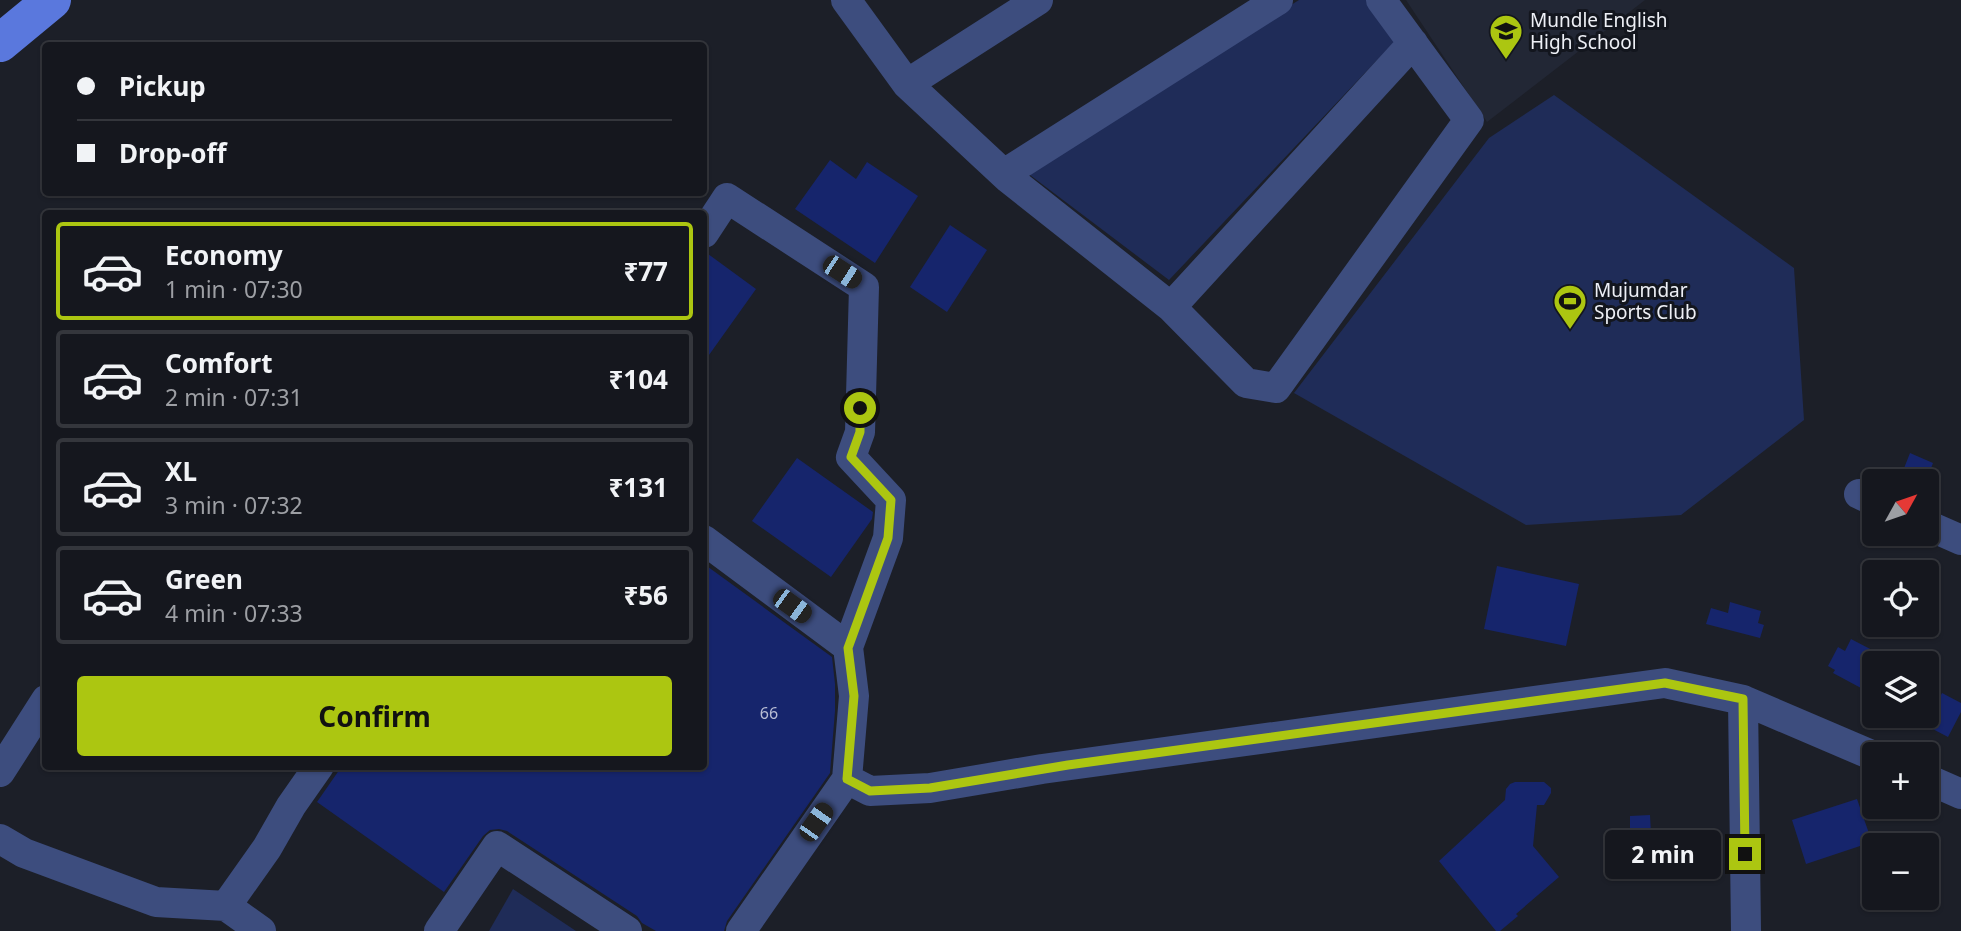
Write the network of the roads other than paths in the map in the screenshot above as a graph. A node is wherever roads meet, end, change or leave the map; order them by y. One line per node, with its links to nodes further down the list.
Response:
1 (20, 0): 7 (main road)
2 (52, 0): 8 (main road)
3 (846, 0): 10 (lane)
4 (1038, 0): 10 (lane)
5 (1278, 0): 11 (lane)
6 (1381, 0): 9 (lane)
7 (0, 15)
8 (0, 43)
9 (1413, 43): 13 (lane); 13 (lane)
10 (907, 84): 11 (lane)
11 (1004, 174): 13 (lane)
12 (707, 228): 17 (lane)
13 (1171, 307)
14 (1939, 530): 15 (lane)
15 (1961, 540)
16 (707, 542): 17 (lane)
17 (848, 648): 23 (lane)
18 (1743, 699): 20 (lane); 23 (lane); 32 (lane)
19 (42, 706): 22 (lane)
20 (1862, 751)
21 (316, 770): 27 (lane)
22 (0, 772)
23 (847, 779): 31 (lane)
24 (1939, 784): 25 (lane)
25 (1961, 794)
26 (0, 839): 27 (lane)
27 (226, 906): 28 (lane)
28 (261, 931)
29 (439, 931): 30 (lane)
30 (627, 931)
31 (741, 931)
32 (1746, 931)

